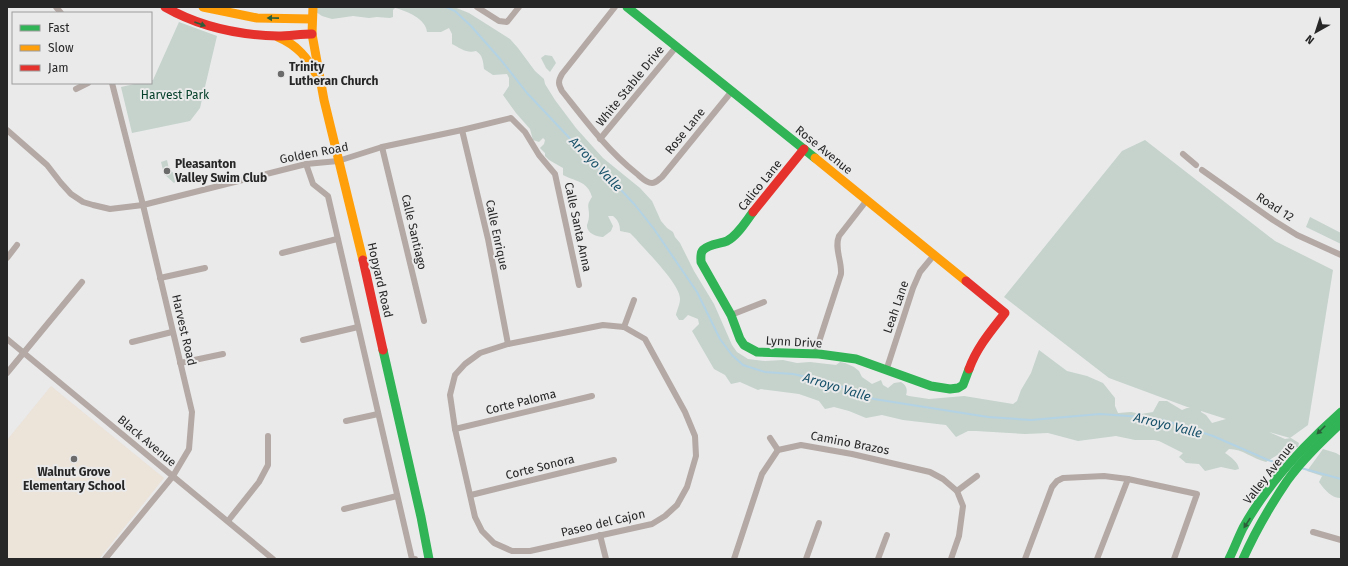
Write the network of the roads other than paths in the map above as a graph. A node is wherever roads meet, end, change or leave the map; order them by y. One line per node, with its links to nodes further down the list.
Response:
1 (165, 7): 10 (main road, one-way to 10)
2 (204, 7): 8 (main road, one-way to 2)
3 (313, 7): 8 (main road, Hopyard Road)
4 (477, 7): 5 (street)
5 (520, 7)
6 (616, 7): 20 (street)
7 (627, 7): 11 (main road, Rose Avenue)
8 (312, 19): 9 (main road, Hopyard Road)
9 (312, 34): 10 (main road); 12 (main road, Hopyard Road)
10 (277, 36): 12 (main road)
11 (676, 47): 16 (main road, Rose Avenue); 20 (street, White Stable Drive)
12 (320, 83): 24 (main road, Hopyard Road)
13 (86, 84): 15 (street)
14 (112, 84): 29 (street, Harvest Road)
15 (76, 89)
16 (732, 91): 20 (street, Rose Lane); 22 (main road, Rose Avenue)
17 (511, 118): 19 (street, Golden Road); 40 (street, Calle Santa Anna)
18 (7, 130): 29 (street, Golden Road)
19 (462, 130): 21 (street, Golden Road); 51 (street, Calle Enrique)
20 (600, 139)
21 (382, 147): 24 (street, Golden Road); 44 (street, Calle Santiago)
22 (804, 149): 28 (main road, Rose Avenue); 30 (main road, Calico Lane)
23 (1183, 154): 26 (street)
24 (338, 161): 25 (street, Golden Road); 86 (main road, Hopyard Road)
25 (306, 164): 29 (street, Golden Road); 31 (street)
26 (1196, 165)
27 (1202, 170): 35 (street, Road 12)
28 (867, 200): 34 (main road, Rose Avenue); 54 (street)
29 (143, 205): 38 (street, Harvest Road)
30 (734, 235): 43 (main road, Lynn Drive)
31 (338, 239): 33 (street); 45 (street)
32 (17, 245): 36 (street)
33 (282, 253)
34 (934, 255): 56 (street, Leah Lane); 58 (main road, Rose Avenue)
35 (1341, 255)
36 (7, 258)
37 (205, 268): 38 (street)
38 (160, 278): 47 (street, Harvest Road)
39 (82, 282): 52 (street)
40 (579, 286)
41 (634, 300): 46 (street)
42 (764, 302): 43 (street)
43 (731, 315): 54 (main road, Lynn Drive)
44 (424, 321)
45 (358, 327): 49 (street); 61 (street)
46 (624, 327): 51 (street, Paseo del Cajon); 80 (street, Paseo del Cajon)
47 (172, 332): 50 (street); 55 (street, Harvest Road)
48 (7, 339): 52 (street, Black Avenue)
49 (303, 340)
50 (132, 342)
51 (508, 344): 64 (street, Paseo del Cajon)
52 (24, 353): 57 (street); 70 (street, Black Avenue)
53 (223, 354): 55 (street)
54 (815, 354): 56 (main road, Lynn Drive)
55 (180, 363): 70 (street, Harvest Road)
56 (886, 371): 58 (main road, Lynn Drive)
57 (7, 373)
58 (958, 388)
59 (592, 396): 64 (street, Corte Paloma)
60 (1341, 412): 68 (main road, Valley Avenue, one-way to 68)
61 (378, 414): 62 (street); 75 (street)
62 (346, 421)
63 (1341, 423): 68 (main road, Valley Avenue)
64 (455, 429): 74 (street, Paseo del Cajon)
65 (268, 436): 77 (street)
66 (770, 438): 67 (street)
67 (778, 450): 73 (street, Camino Brazos); 88 (street)
68 (1307, 450): 95 (main road, Valley Avenue, one-way to 95); 96 (main road, Valley Avenue)
69 (614, 460): 74 (street, Corte Sonora)
70 (173, 476): 77 (street, Black Avenue); 83 (street, Harvest Road)
71 (977, 476): 73 (street)
72 (1128, 479): 92 (street); 93 (street); 94 (street)
73 (957, 491): 91 (street)
74 (471, 495): 80 (street, Paseo del Cajon)
75 (397, 496): 76 (street); 85 (street)
76 (344, 509)
77 (228, 521): 84 (street, Black Avenue)
78 (819, 523): 89 (street)
79 (1313, 532): 82 (street)
80 (600, 535): 87 (street)
81 (887, 535): 90 (street)
82 (1341, 540)
83 (105, 559)
84 (273, 559)
85 (415, 559)
86 (429, 559)
87 (606, 559)
88 (734, 559)
89 (806, 559)
90 (878, 559)
91 (951, 559)
92 (1024, 559)
93 (1097, 559)
94 (1174, 559)
95 (1229, 559)
96 (1243, 559)

